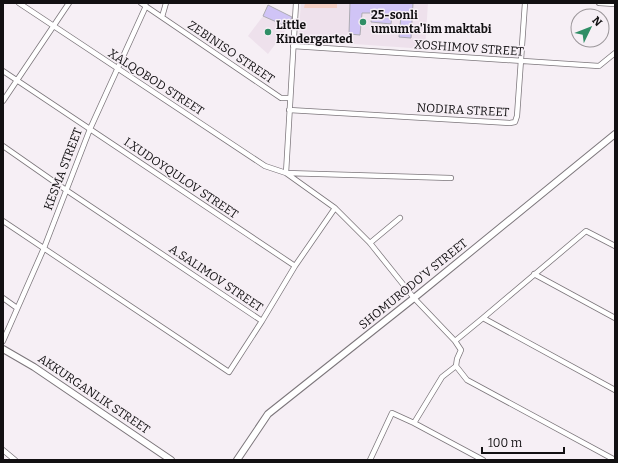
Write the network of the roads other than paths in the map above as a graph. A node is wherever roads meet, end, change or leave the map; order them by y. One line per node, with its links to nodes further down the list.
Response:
1 (19, 3): 11 (street, ХALQOBOD STREET)
2 (69, 3): 11 (street)
3 (141, 3): 9 (street, ZEBINISO STREET)
4 (166, 3): 10 (street)
5 (296, 3): 12 (street)
6 (525, 3): 14 (street, NODIRA STREET)
7 (599, 3): 8 (street)
8 (615, 4)
9 (146, 6): 10 (street, ZEBINISO STREET); 15 (street, KESMA STREET)
10 (162, 17): 18 (street, ZEBINISO STREET)
11 (53, 26): 15 (street, ХALQOBOD STREET); 17 (street)
12 (293, 46): 14 (street, XOSHIMOV STREET); 18 (street)
13 (615, 52): 14 (street, XOSHIMOV STREET)
14 (521, 62): 20 (street, NODIRA STREET)
15 (117, 68): 21 (street, KESMA STREET); 24 (street, ХALQOBOD STREET)
16 (3, 71): 17 (street, I.ХUDOYQULOV STREET)
17 (18, 80): 19 (street); 21 (street, I.ХUDOYQULOV STREET)
18 (290, 98): 20 (street)
19 (3, 101)
20 (289, 110): 24 (street)
21 (90, 129): 26 (street, KESMA STREET); 33 (street, I.ХUDOYQULOV STREET)
22 (615, 134): 36 (street, SHOMURODO'V STREET)
23 (3, 146): 26 (street, A.SALIMOV STREET)
24 (286, 173): 25 (street); 27 (street)
25 (451, 178)
26 (66, 190): 32 (street, KESMA STREET); 40 (street, A.SALIMOV STREET)
27 (335, 208): 30 (street); 33 (street)
28 (400, 218): 30 (street)
29 (3, 221): 32 (street, A.SALIMOV STREET)
30 (370, 243): 36 (street)
31 (615, 246): 34 (street)
32 (44, 248): 37 (street, KESMA STREET); 40 (street, A.SALIMOV STREET)
33 (295, 266): 40 (street)
34 (534, 274): 38 (street); 39 (street)
35 (3, 298): 37 (street)
36 (414, 298): 42 (street); 50 (street, SHOMURODO'V STREET)
37 (17, 308): 41 (street, KESMA STREET)
38 (483, 318): 42 (street); 45 (street)
39 (615, 318)
40 (262, 321)
41 (3, 341)
42 (455, 341): 44 (street)
43 (3, 349): 49 (street, AKKURGANLIK STREET)
44 (456, 366): 46 (street); 53 (street)
45 (615, 390)
46 (414, 423): 51 (street); 52 (street)
47 (3, 450): 48 (street)
48 (15, 460)
49 (171, 460)
50 (236, 460)
51 (370, 460)
52 (483, 460)
53 (615, 460)

